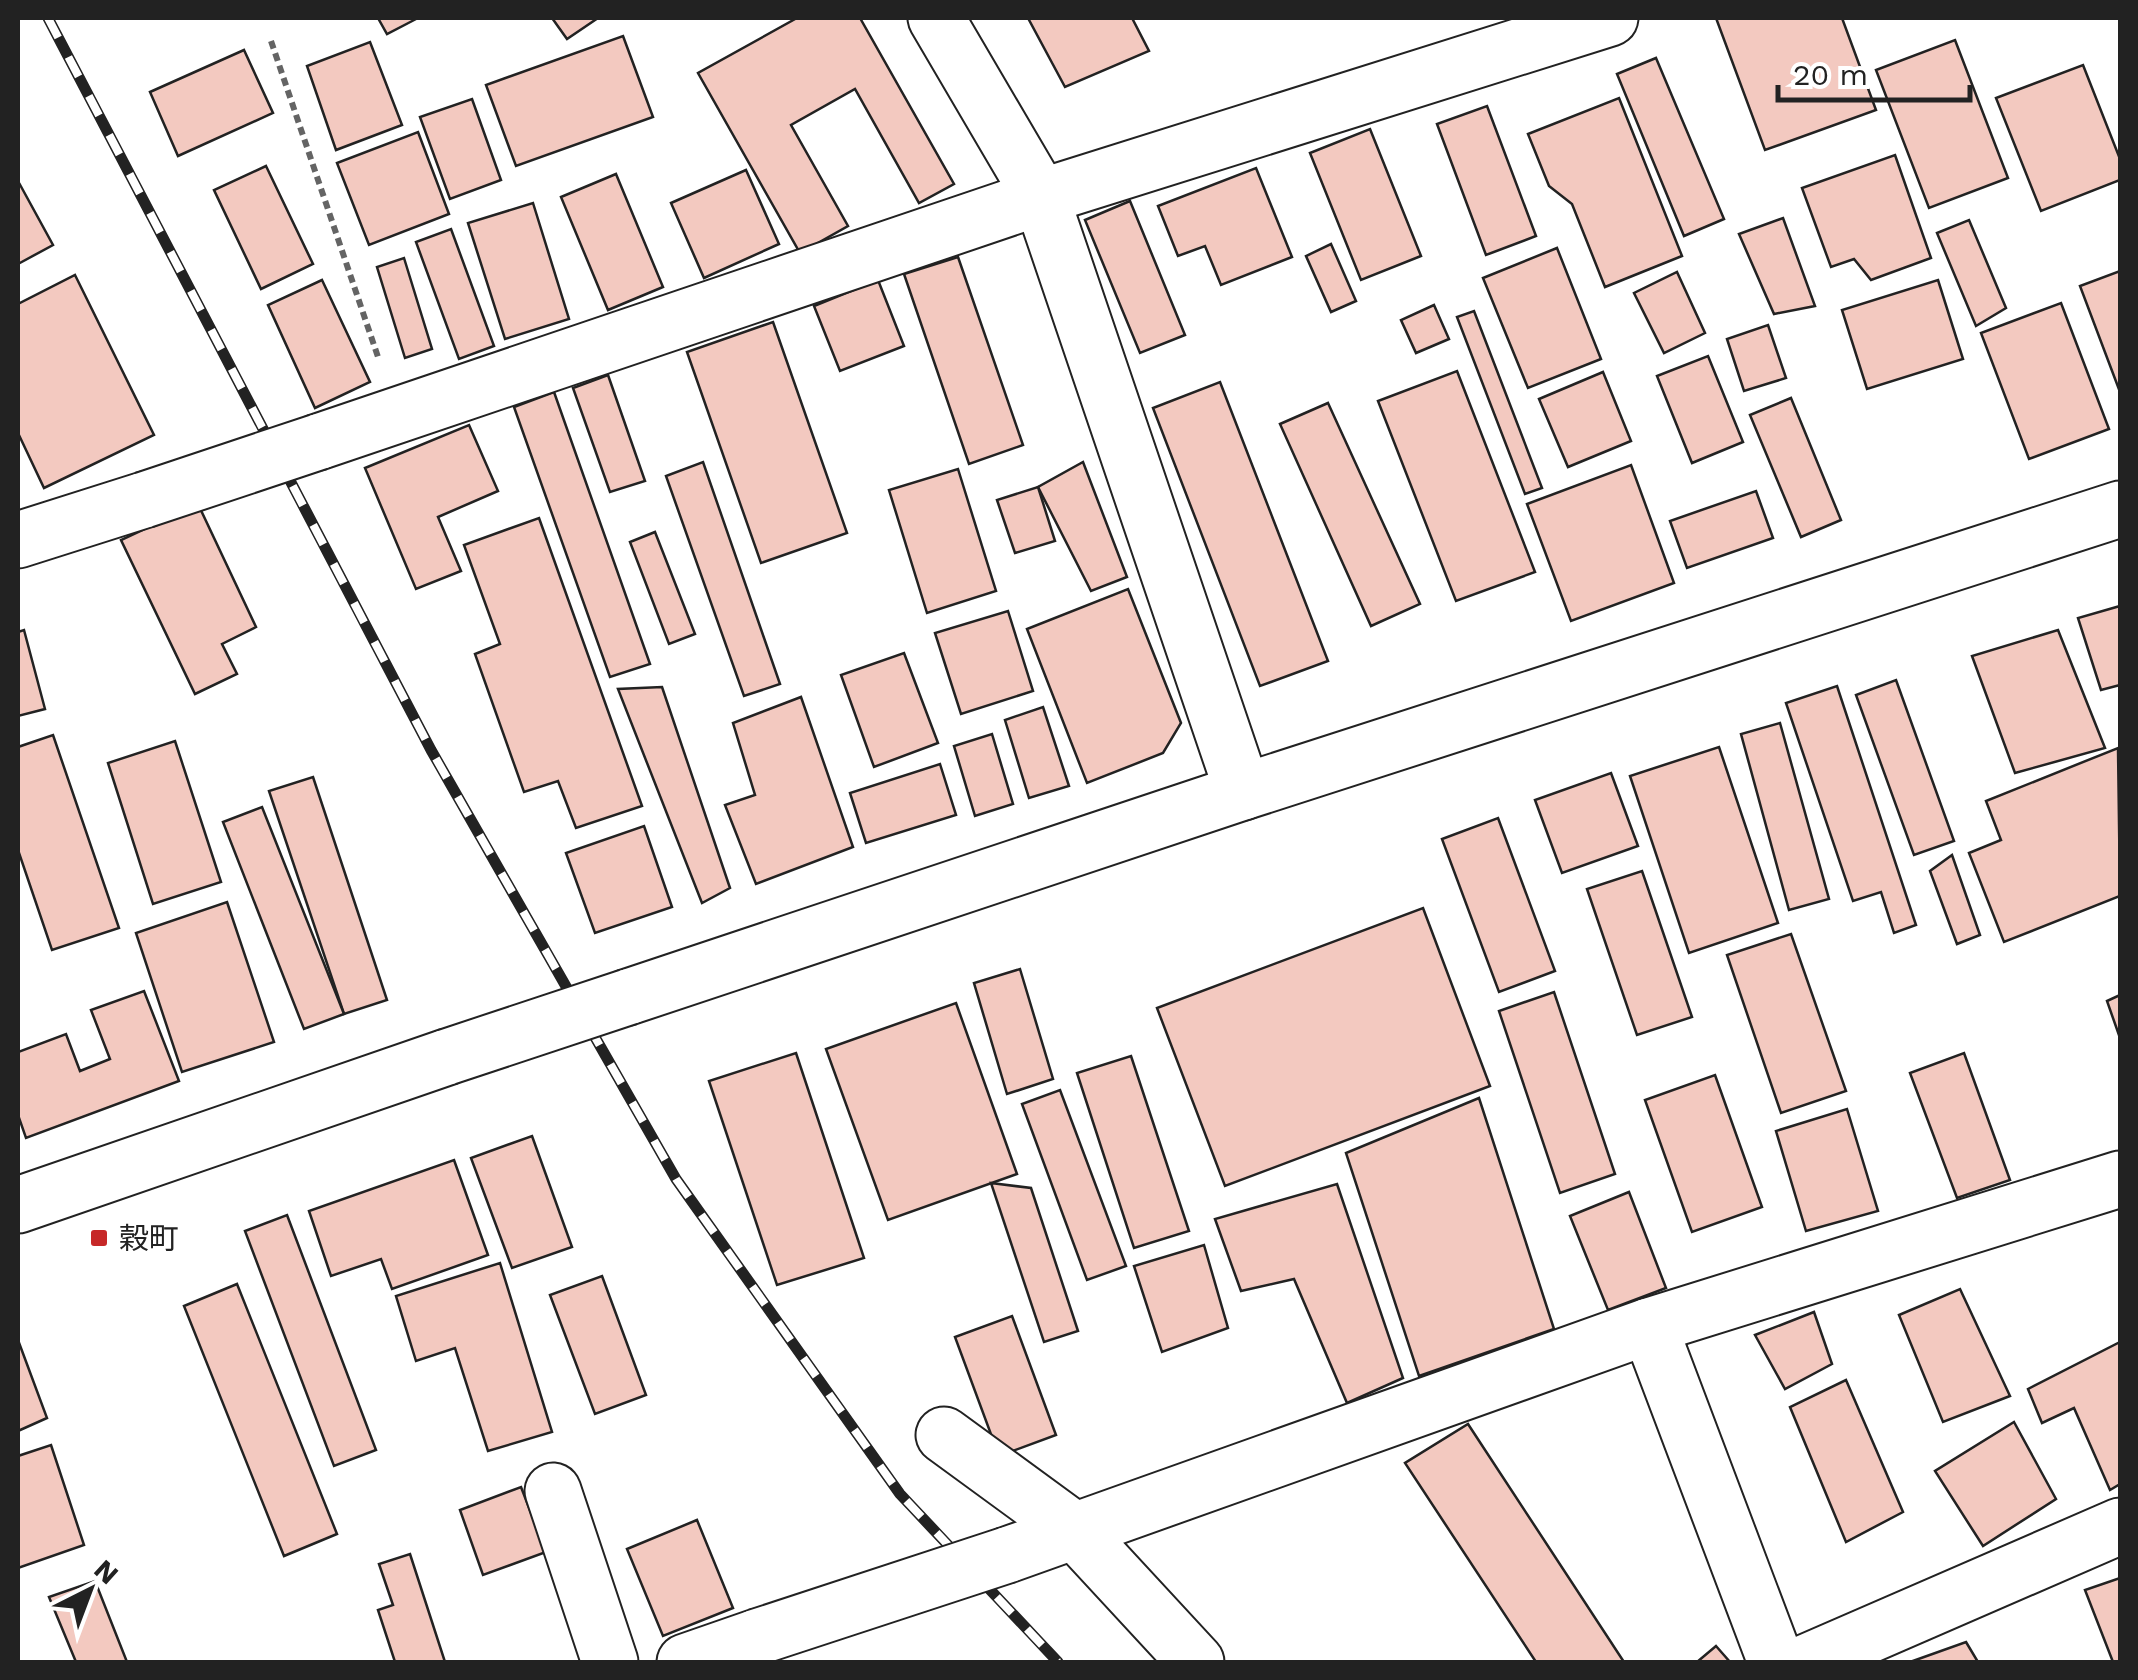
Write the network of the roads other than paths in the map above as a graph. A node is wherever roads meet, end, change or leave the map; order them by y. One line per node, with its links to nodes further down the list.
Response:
1 (936, 18): 3 (street)
2 (1610, 18): 3 (street)
3 (1041, 198): 5 (street, bridge); 6 (street)
4 (2120, 509): 6 (street)
5 (18, 540)
6 (1243, 792): 8 (street, bridge)
7 (2120, 1179): 9 (street)
8 (18, 1205)
9 (1649, 1326): 13 (street); 17 (street)
10 (944, 1436): 13 (street)
11 (553, 1492): 14 (street)
12 (2120, 1526): 18 (street)
13 (1074, 1530): 15 (street, bridge); 16 (street)
14 (610, 1662)
15 (685, 1662)
16 (1196, 1662)
17 (1776, 1662)
18 (1807, 1662)

